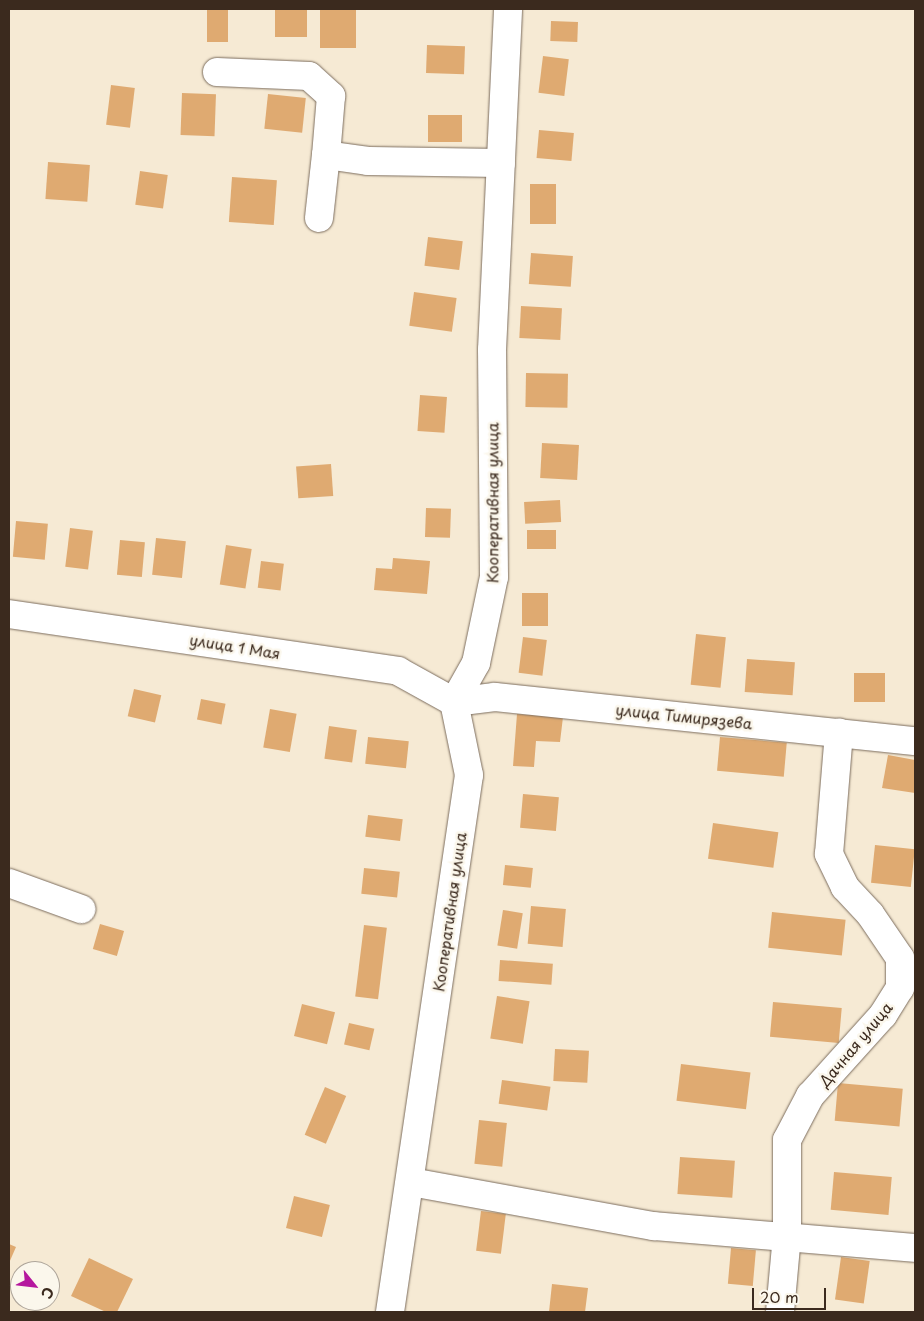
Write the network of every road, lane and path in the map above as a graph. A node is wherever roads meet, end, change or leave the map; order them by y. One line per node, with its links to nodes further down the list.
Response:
1 (508, 9): 4 (street, Кооперативная улица)
2 (217, 72): 3 (street)
3 (326, 154): 4 (street); 5 (street)
4 (501, 163): 7 (street, Кооперативная улица)
5 (319, 218)
6 (9, 614): 7 (street, улица 1 Мая)
7 (454, 702): 8 (street, улица Тимирязева); 12 (street, Кооперативная улица)
8 (839, 732): 9 (street, улица Тимирязева); 13 (street, Дачная улица)
9 (915, 741)
10 (9, 882): 11 (street)
11 (81, 909)
12 (411, 1182): 13 (street); 15 (street, Кооперативная улица)
13 (787, 1235): 14 (street); 16 (street, Дачная улица)
14 (915, 1248)
15 (390, 1312)
16 (780, 1312)

